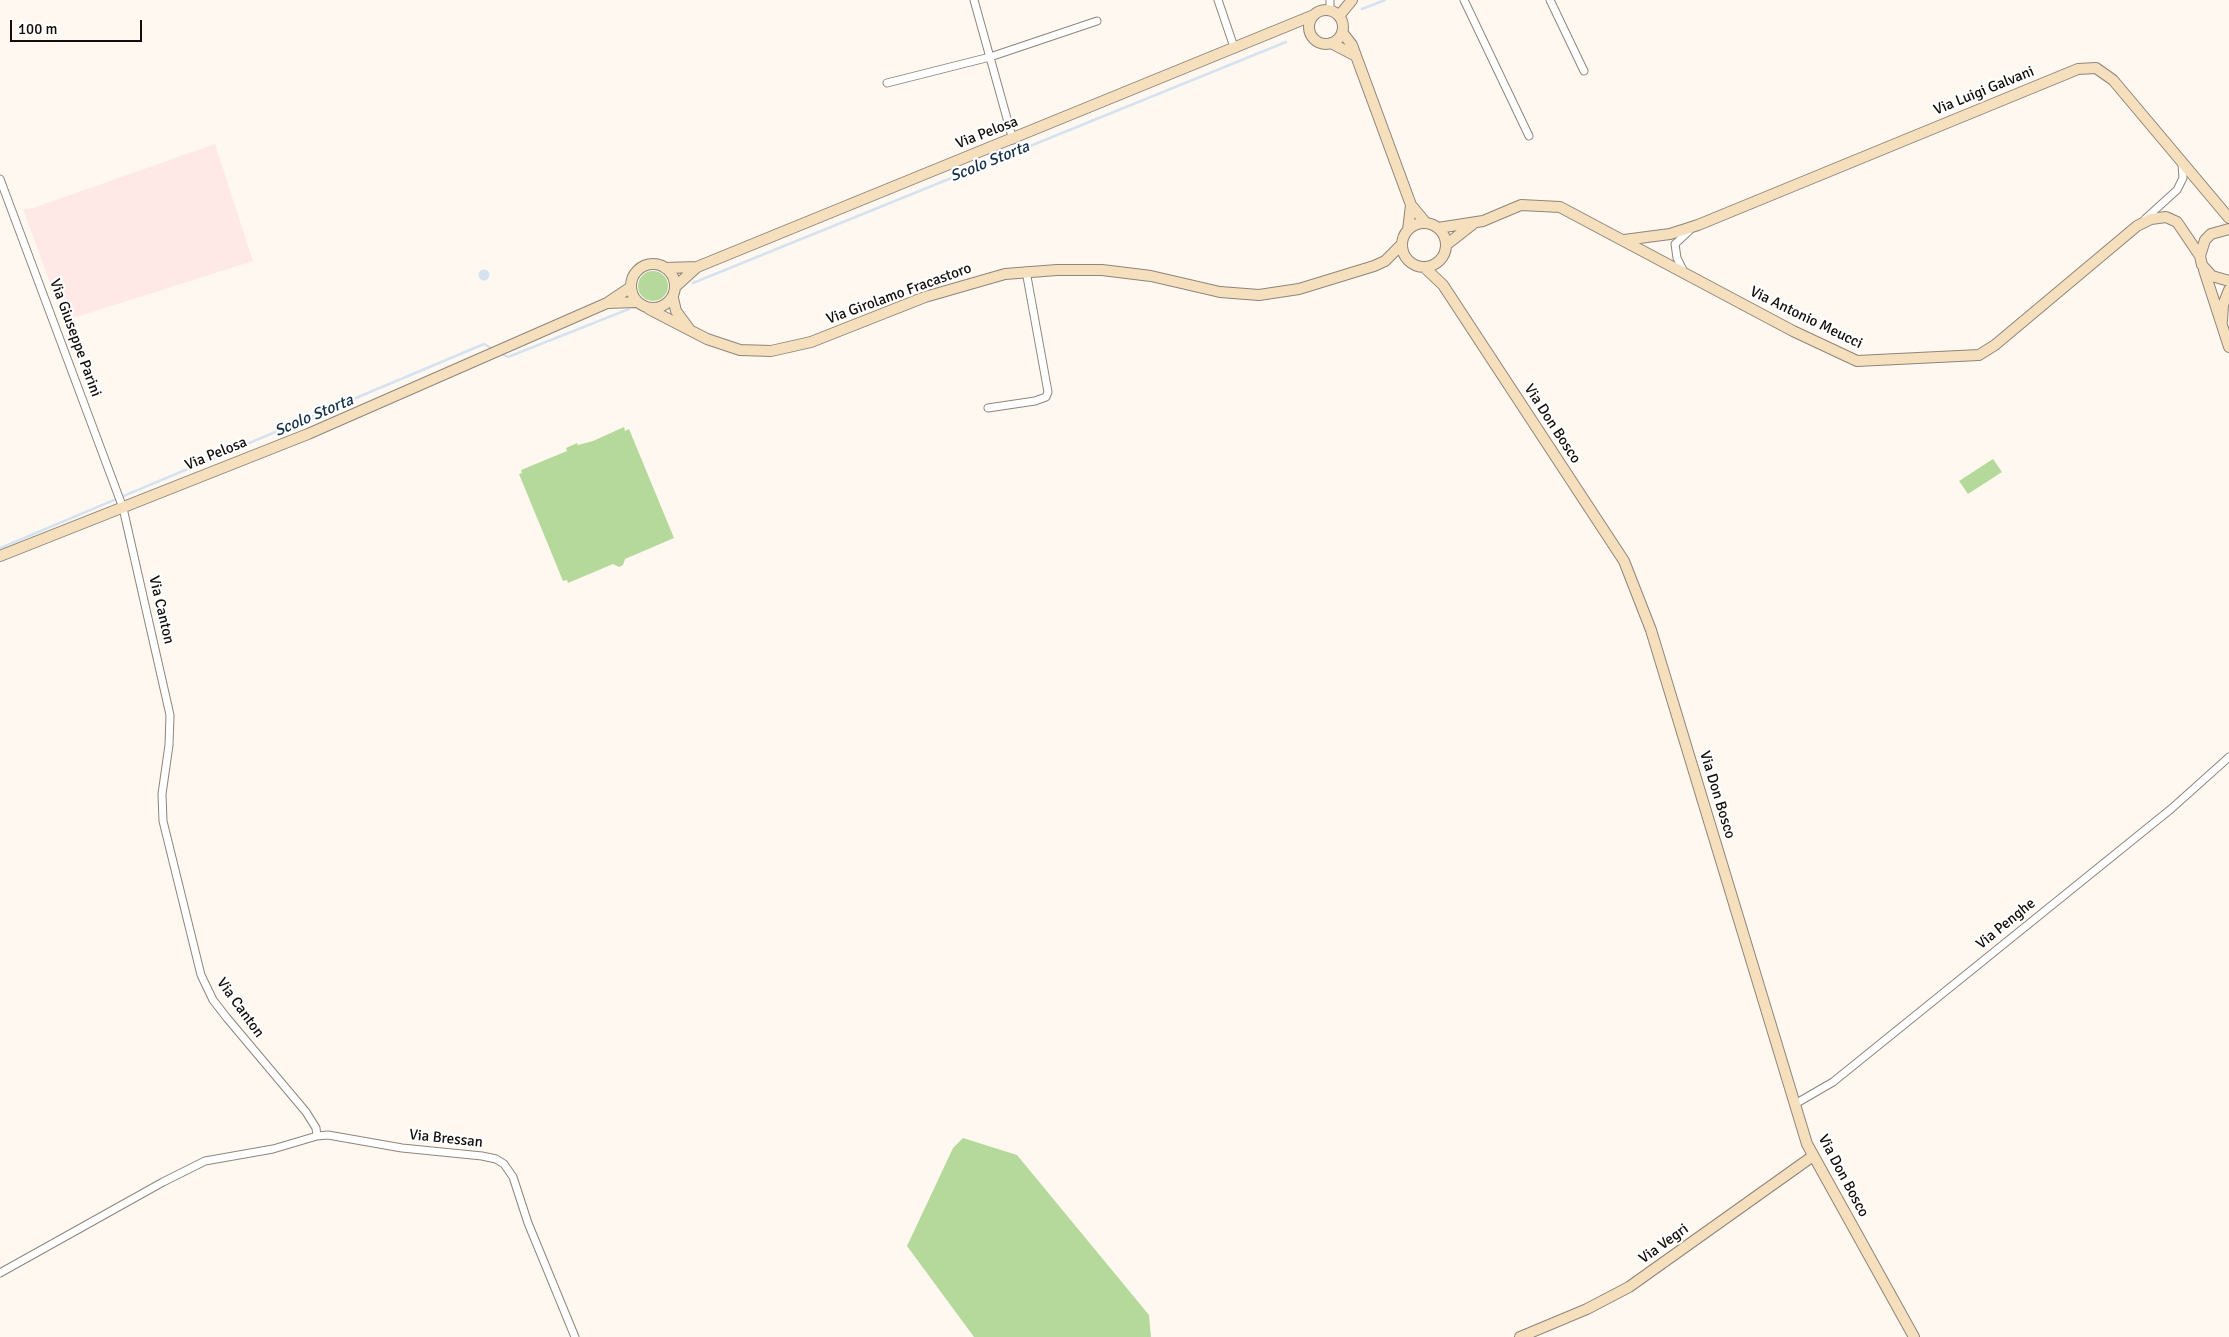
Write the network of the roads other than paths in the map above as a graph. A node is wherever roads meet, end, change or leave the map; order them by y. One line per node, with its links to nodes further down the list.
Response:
1 (974, 0): 14 (street)
2 (1218, 0): 13 (street)
3 (1352, 0): 6 (main road)
4 (1464, 0): 18 (street)
5 (1550, 0): 16 (street)
6 (1333, 9): 7 (main road); 10 (main road)
7 (1314, 15): 9 (main road, Via Pelosa); 11 (main road)
8 (1097, 21): 14 (street)
9 (1287, 25): 11 (main road); 13 (main road, Via Pelosa)
10 (1342, 32): 12 (main road); 15 (main road)
11 (1311, 34): 12 (main road)
12 (1331, 43): 15 (main road)
13 (1234, 47): 19 (main road, Via Pelosa)
14 (990, 56): 17 (street); 19 (street)
15 (1356, 56): 22 (main road)
16 (1584, 71)
17 (887, 83)
18 (1529, 136)
19 (1013, 140): 38 (main road, Via Pelosa)
20 (2182, 164): 23 (main road, Via Luigi Galvani); 26 (main road, Via Luigi Galvani); 27 (street, Via Antonio Meucci)
21 (0, 179): 55 (street, Via Giuseppe Parini)
22 (1411, 205): 24 (main road); 30 (main road)
23 (2229, 218)
24 (1426, 223): 28 (main road); 30 (main road)
25 (1474, 224): 28 (main road, Via Antonio Meucci); 31 (main road, Via Antonio Meucci); 33 (main road, Via Antonio Meucci)
26 (1698, 225): 31 (main road, Via Luigi Galvani); 42 (street, Via Luigi Galvani)
27 (2137, 226): 35 (main road, Via Antonio Meucci); 42 (main road, Via Antonio Meucci)
28 (1438, 228): 33 (main road)
29 (2229, 229): 35 (main road)
30 (1408, 230): 32 (main road)
31 (1624, 240): 42 (main road, Via Antonio Meucci)
32 (1402, 244): 36 (main road, Via Girolamo Fracastoro); 37 (main road)
33 (1446, 245): 34 (main road, Via Don Bosco)
34 (1441, 259): 39 (main road); 44 (main road, Via Don Bosco)
35 (2202, 260): 43 (main road); 52 (main road)
36 (1385, 261): 37 (main road, Via Girolamo Fracastoro); 41 (main road, Via Girolamo Fracastoro)
37 (1411, 263): 39 (main road, Via Don Bosco)
38 (697, 267): 40 (main road, Via Pelosa); 47 (main road, Via Pelosa)
39 (1424, 267): 44 (main road, Via Don Bosco)
40 (665, 268): 45 (main road, Via Pelosa); 47 (main road)
41 (1026, 271): 51 (main road, Via Girolamo Fracastoro); 54 (street)
42 (1685, 274)
43 (2229, 281)
44 (1444, 285): 58 (main road, Via Don Bosco)
45 (630, 287): 48 (main road); 49 (main road, Via Pelosa)
46 (2229, 290): 52 (main road)
47 (674, 293): 50 (main road, Via Pelosa); 51 (main road, Via Girolamo Fracastoro)
48 (636, 302): 49 (main road, Via Pelosa); 50 (main road, Via Pelosa)
49 (607, 304): 55 (main road, Via Pelosa)
50 (649, 308): 51 (main road, Via Girolamo Fracastoro)
51 (691, 331)
52 (2225, 337): 53 (main road)
53 (2229, 347)
54 (988, 408)
55 (122, 506): 56 (main road, Via Pelosa); 59 (street, Via Canton)
56 (0, 556)
57 (2229, 757): 58 (street, Via Penghe)
58 (1795, 1104): 60 (main road, Via Don Bosco)
59 (317, 1136): 61 (street); 62 (street, Via Bressan)
60 (1813, 1156): 63 (main road, Via Vegri); 64 (main road, Via Don Bosco)
61 (0, 1273)
62 (575, 1337)
63 (1520, 1337)
64 (1914, 1337)

